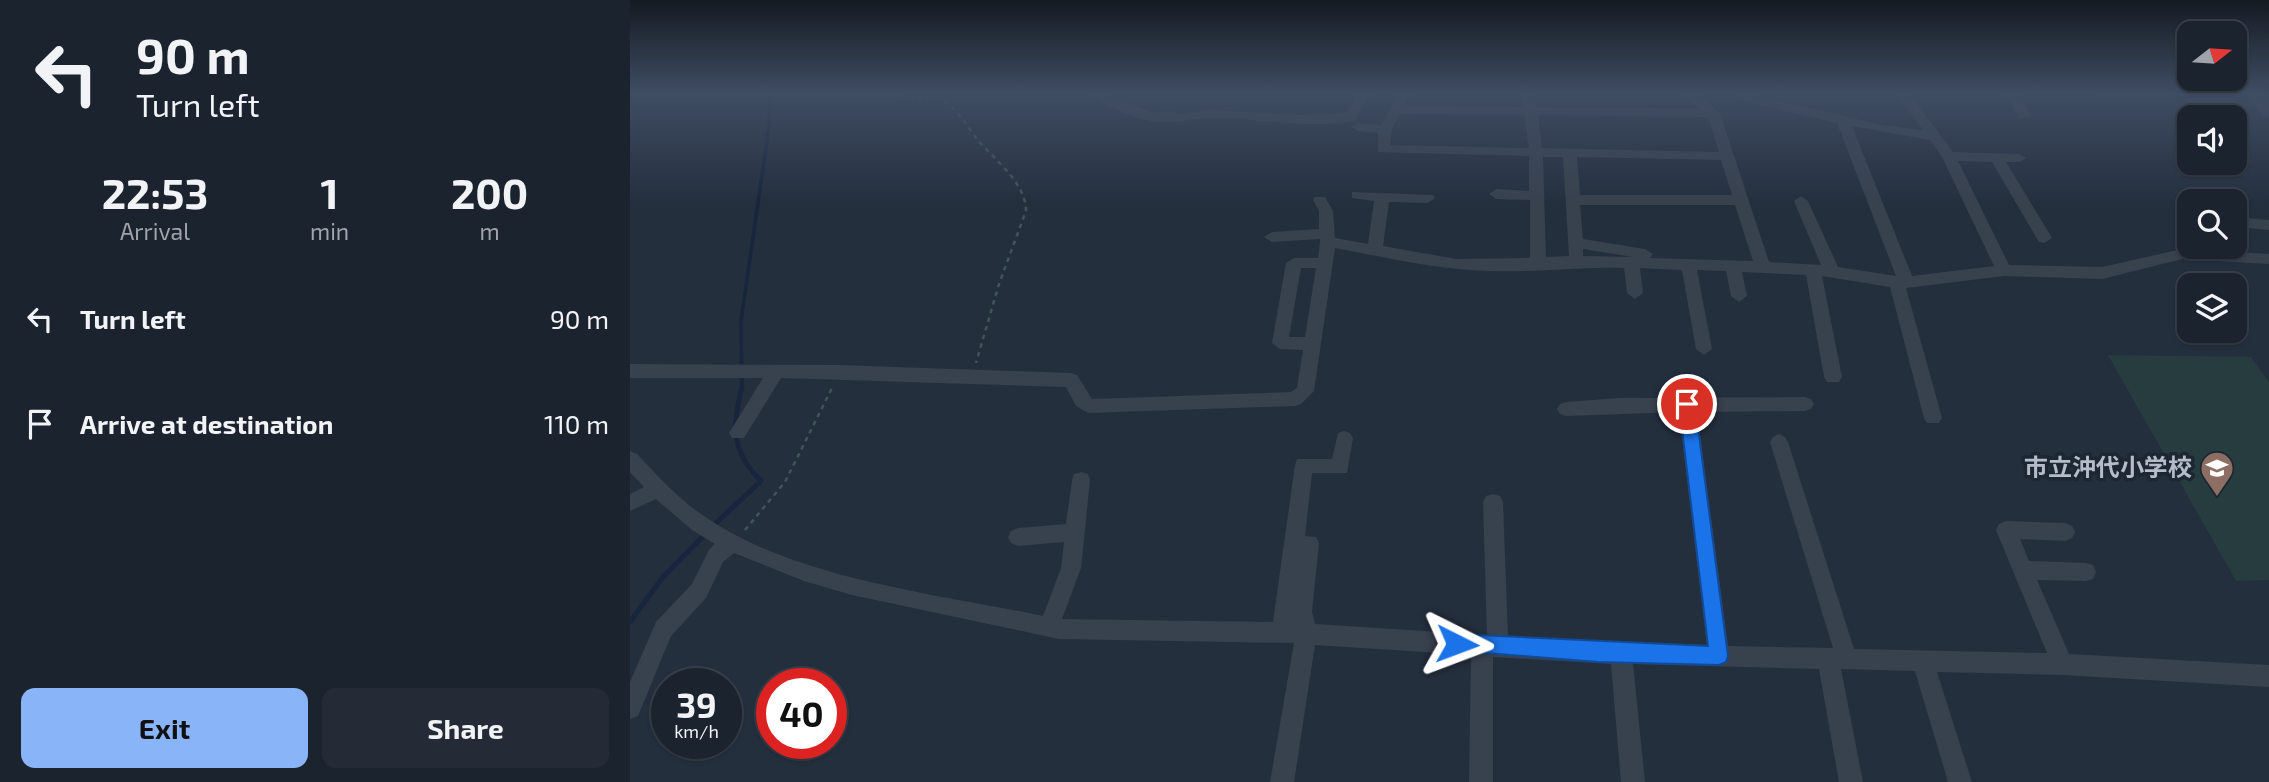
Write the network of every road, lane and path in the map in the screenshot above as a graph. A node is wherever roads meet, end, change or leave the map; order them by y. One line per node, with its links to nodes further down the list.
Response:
1 (970, 129): 50 (path)
2 (1385, 129): 9 (street)
3 (1533, 129): 9 (street)
4 (1718, 129): 11 (street)
5 (1846, 129): 42 (street)
6 (1897, 129): 8 (street)
7 (1929, 129): 8 (street)
8 (1934, 136): 12 (street)
9 (1536, 152): 10 (street); 17 (street)
10 (1570, 154): 11 (street); 21 (street)
11 (1726, 156): 22 (street)
12 (1949, 156): 13 (street); 40 (street)
13 (1996, 157): 14 (street); 28 (street)
14 (2019, 158)
15 (1496, 194): 17 (street)
16 (1357, 195): 18 (street)
17 (1537, 196): 33 (street)
18 (1382, 197): 19 (street); 30 (street)
19 (1428, 198)
20 (1320, 200): 27 (street)
21 (1574, 200): 22 (street); 29 (street)
22 (1741, 200): 34 (street)
23 (1801, 201): 41 (street)
24 (2247, 223): 25 (street)
25 (2269, 225)
26 (1272, 237): 27 (street)
27 (1327, 238): 30 (street); 35 (street)
28 (2044, 238)
29 (1576, 243): 32 (street); 34 (street)
30 (1375, 250): 33 (street)
31 (2269, 259): 40 (street)
32 (1577, 261): 33 (street); 36 (street)
33 (1538, 262)
34 (1761, 262): 38 (street); 39 (street)
35 (1325, 263): 45 (street); 45 (street)
36 (1631, 263): 37 (street); 43 (street)
37 (1689, 267): 38 (street); 46 (street)
38 (1732, 267): 44 (street)
39 (1813, 270): 41 (street); 51 (street)
40 (2004, 270): 42 (street)
41 (1832, 272): 42 (street)
42 (1902, 282): 55 (street)
43 (1635, 293)
44 (1739, 296)
45 (1312, 344): 50 (street)
46 (1704, 349)
47 (630, 371): 48 (street)
48 (776, 372): 49 (street); 56 (street)
49 (840, 372): 50 (street); 67 (path)
50 (972, 377)
51 (1833, 377)
52 (1687, 404): 53 (street); 54 (street); 76 (street)
53 (1805, 404)
54 (1566, 409)
55 (1933, 418)
56 (738, 433)
57 (1344, 438): 72 (street)
58 (1779, 442): 77 (street)
59 (630, 459): 61 (street)
60 (1081, 480): 64 (street)
61 (658, 489): 63 (street); 67 (street)
62 (1493, 502): 74 (street)
63 (630, 503)
64 (1075, 532): 66 (street); 71 (street)
65 (2065, 532): 69 (street)
66 (1018, 537)
67 (728, 541): 71 (street); 81 (street)
68 (1310, 543): 73 (street)
69 (2022, 570): 70 (street); 79 (street)
70 (2086, 572)
71 (1049, 627): 72 (street)
72 (1282, 633): 73 (street)
73 (1306, 634): 74 (street); 82 (street)
74 (1490, 646): 75 (street); 83 (street)
75 (1621, 653): 76 (street); 84 (street)
76 (1719, 656): 77 (street)
77 (1837, 659): 78 (street); 85 (street)
78 (1923, 661): 79 (street); 86 (street)
79 (2062, 664): 80 (street)
80 (2268, 677)
81 (630, 708)
82 (1282, 782)
83 (1481, 782)
84 (1633, 782)
85 (1851, 782)
86 (1960, 782)

